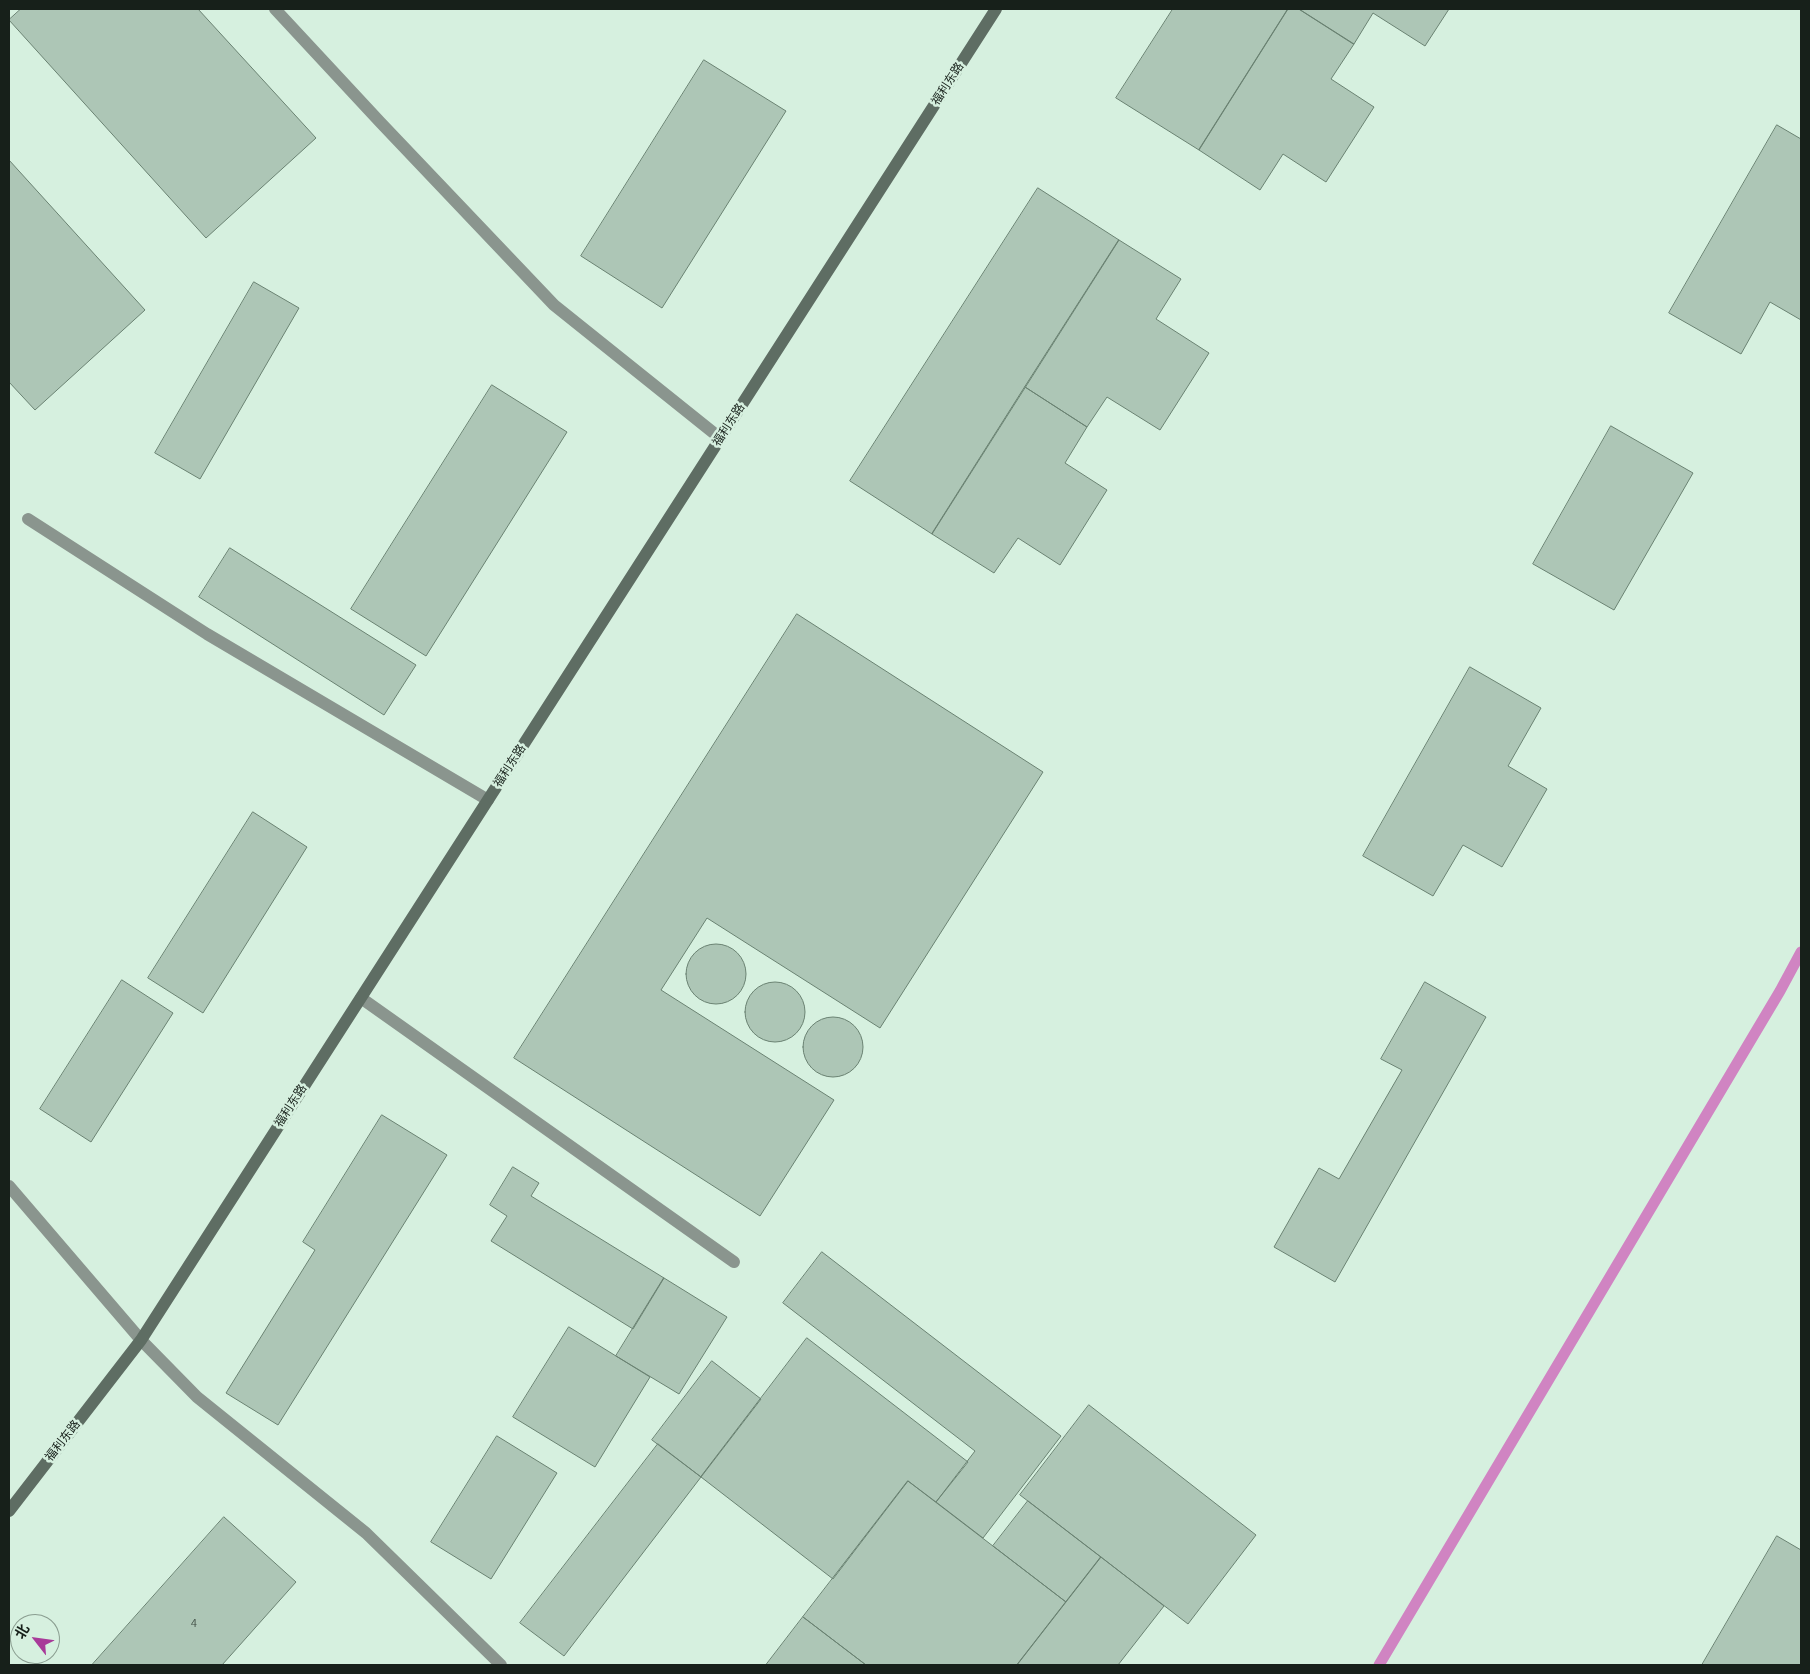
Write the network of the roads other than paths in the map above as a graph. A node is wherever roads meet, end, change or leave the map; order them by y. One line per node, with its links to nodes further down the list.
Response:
1 (275, 9): 3 (street)
2 (996, 9): 3 (main road, 福利东路)
3 (720, 438): 5 (main road, 福利东路)
4 (28, 519): 5 (street)
5 (488, 800): 6 (main road, 福利东路)
6 (361, 998): 8 (street); 9 (main road, 福利东路)
7 (9, 1186): 9 (street)
8 (734, 1262)
9 (141, 1340): 10 (main road, 福利东路); 11 (street)
10 (9, 1511)
11 (501, 1665)

